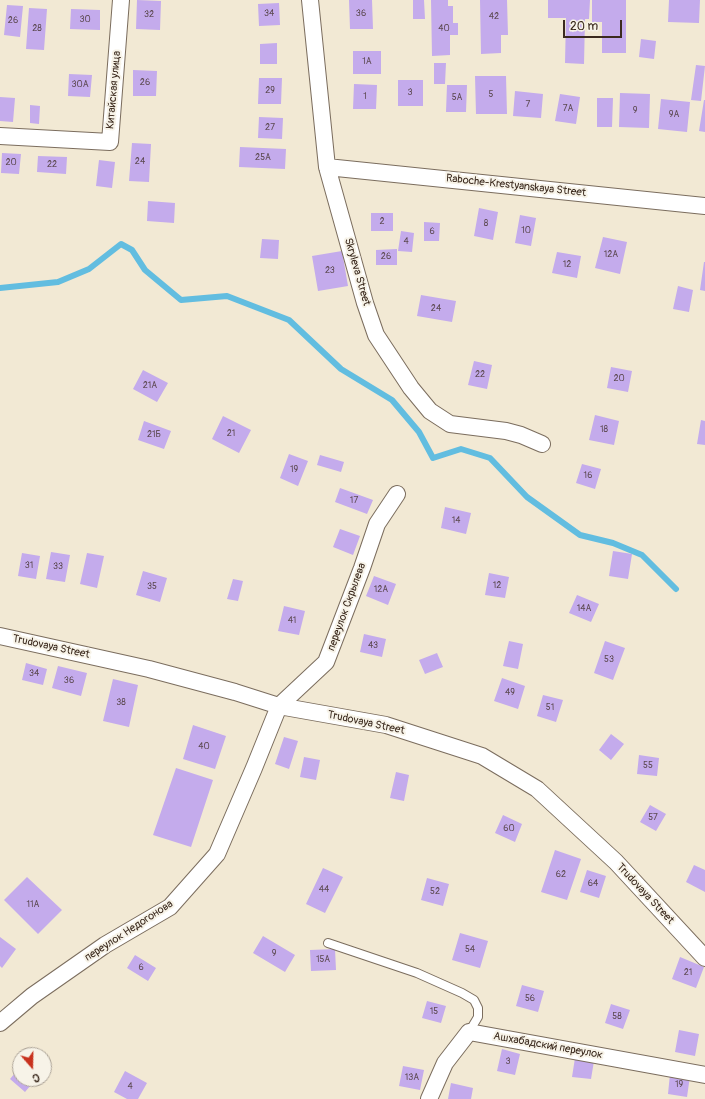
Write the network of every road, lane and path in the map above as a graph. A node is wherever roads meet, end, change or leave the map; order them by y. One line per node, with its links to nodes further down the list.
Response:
1 (121, 0): 3 (street, Китайская улица)
2 (310, 0): 4 (street, Skryleva Street)
3 (0, 136)
4 (327, 167): 5 (street, Raboche-Krestyanskaya Street); 6 (street, Skryleva Street)
5 (705, 206)
6 (542, 444)
7 (397, 494): 9 (street, переулок Скрылева)
8 (0, 636): 9 (street, Trudovaya Street)
9 (279, 706): 11 (street, Trudovaya Street); 12 (street, переулок Недогонова)
10 (328, 943): 13 (lane)
11 (705, 958)
12 (0, 1023)
13 (469, 1032): 14 (street, Ашхабадский переулок); 15 (street)
14 (705, 1075)
15 (429, 1099)

